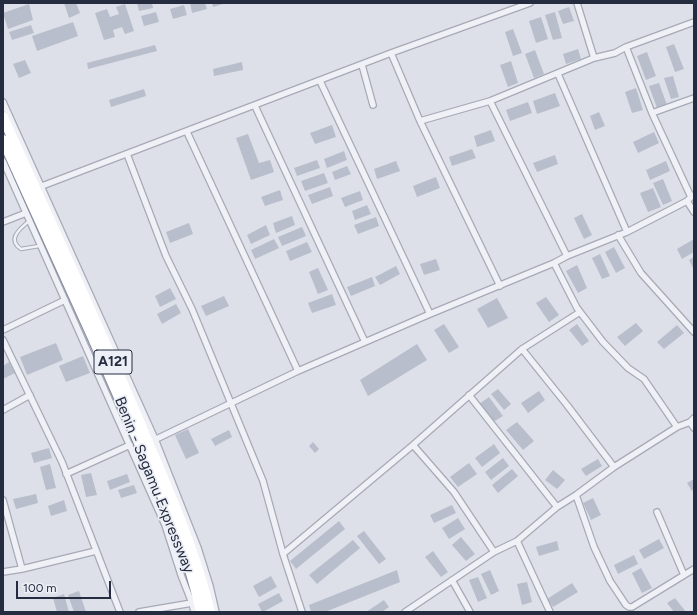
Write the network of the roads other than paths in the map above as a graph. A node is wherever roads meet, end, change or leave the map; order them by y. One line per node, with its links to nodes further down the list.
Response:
1 (530, 3): 5 (street)
2 (577, 3): 6 (street)
3 (694, 22): 4 (street)
4 (626, 47): 6 (street); 15 (street)
5 (392, 54): 7 (street); 17 (street)
6 (594, 58): 8 (street)
7 (362, 65): 9 (street); 13 (street)
8 (558, 74): 11 (street); 28 (street)
9 (320, 81): 14 (street); 36 (street)
10 (694, 98): 15 (street)
11 (490, 100): 17 (street); 31 (street)
12 (3, 102): 22 (street)
13 (373, 105)
14 (255, 106): 18 (street); 40 (street)
15 (652, 113): 23 (street)
16 (3, 117): 50 (highway, A121)
17 (420, 120): 33 (street)
18 (187, 132): 20 (street); 42 (street)
19 (3, 140): 58 (highway, Benin - Sagamu Expressway / A121)
20 (127, 154): 22 (street); 45 (street)
21 (3, 161): 25 (street)
22 (42, 186): 50 (street)
23 (690, 198): 24 (street); 28 (street)
24 (694, 212)
25 (26, 213): 26 (street); 27 (street)
26 (30, 221): 30 (street); 30 (lane)
27 (3, 222)
28 (627, 232): 29 (street)
29 (618, 236): 31 (street); 38 (street)
30 (41, 246): 34 (street)
31 (567, 256): 32 (street)
32 (554, 263): 33 (street); 35 (street)
33 (500, 286): 36 (street)
34 (65, 300): 37 (street); 52 (street)
35 (580, 312): 41 (street); 48 (street)
36 (430, 314): 40 (street)
37 (3, 330)
38 (694, 332)
39 (3, 340): 43 (street)
40 (365, 342): 42 (street)
41 (522, 349): 44 (street); 53 (street)
42 (298, 371): 45 (street)
43 (30, 395): 46 (street); 54 (street)
44 (469, 395): 51 (street); 57 (street)
45 (231, 404): 50 (street); 63 (street)
46 (3, 410)
47 (692, 420): 48 (street); 49 (street)
48 (678, 427): 53 (street)
49 (694, 428)
50 (152, 441): 58 (highway, A121); 75 (street)
51 (413, 444): 62 (street); 63 (street)
52 (130, 445): 54 (street); 69 (street)
53 (614, 467): 55 (street)
54 (66, 474): 61 (street)
55 (576, 495): 57 (street); 67 (street)
56 (3, 500): 64 (street)
57 (557, 507): 60 (street)
58 (171, 508): 73 (highway, Benin - Sagamu Expressway / A121); 74 (highway, A121)
59 (657, 512): 67 (street)
60 (517, 541): 62 (street); 79 (street)
61 (96, 551): 64 (street); 70 (street)
62 (494, 552): 68 (street)
63 (284, 554): 76 (street)
64 (22, 569): 66 (street)
65 (694, 569): 67 (street)
66 (3, 572)
67 (684, 575)
68 (452, 580): 77 (street); 78 (street)
69 (192, 603): 71 (street); 72 (street)
70 (120, 612)
71 (139, 612)
72 (194, 612)
73 (201, 612)
74 (210, 612)
75 (216, 612)
76 (302, 612)
77 (406, 612)
78 (470, 612)
79 (550, 612)

